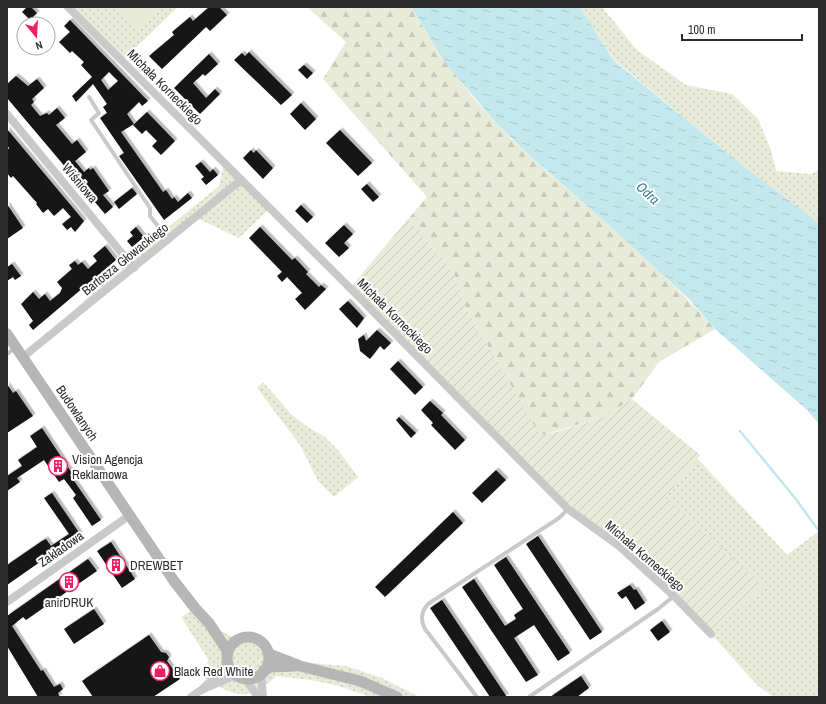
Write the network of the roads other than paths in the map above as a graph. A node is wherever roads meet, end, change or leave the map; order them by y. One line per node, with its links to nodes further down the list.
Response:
1 (68, 7): 4 (street, Michała Korneckiego)
2 (89, 97): 5 (lane)
3 (7, 114): 6 (street, Wiśniowa)
4 (241, 180): 5 (street, Bartosza Głowackiego); 10 (street, Michała Korneckiego)
5 (168, 239): 6 (street, Bartosza Głowackiego)
6 (134, 268): 9 (street, Bartosza Głowackiego)
7 (7, 334): 8 (main road, Budowlanych)
8 (12, 351): 9 (main road, Budowlanych)
9 (23, 357): 11 (main road, Budowlanych)
10 (568, 509): 12 (street, Michała Korneckiego); 27 (lane)
11 (130, 515): 13 (street, Zakładowa); 14 (main road, Budowlanych)
12 (674, 596): 15 (street, Michała Korneckiego); 28 (lane)
13 (7, 602)
14 (209, 623): 16 (main road, Budowlanych); 18 (main road, Budowlanych)
15 (711, 634)
16 (241, 638): 17 (main road); 18 (main road)
17 (268, 654): 19 (main road); 20 (main road)
18 (227, 656): 21 (main road); 22 (street)
19 (300, 666): 20 (main road); 26 (main road)
20 (263, 672): 21 (main road); 25 (street)
21 (240, 676): 22 (street); 24 (street)
22 (201, 690): 23 (street)
23 (191, 697)
24 (258, 697)
25 (263, 697)
26 (398, 697)
27 (477, 697)
28 (529, 697)

